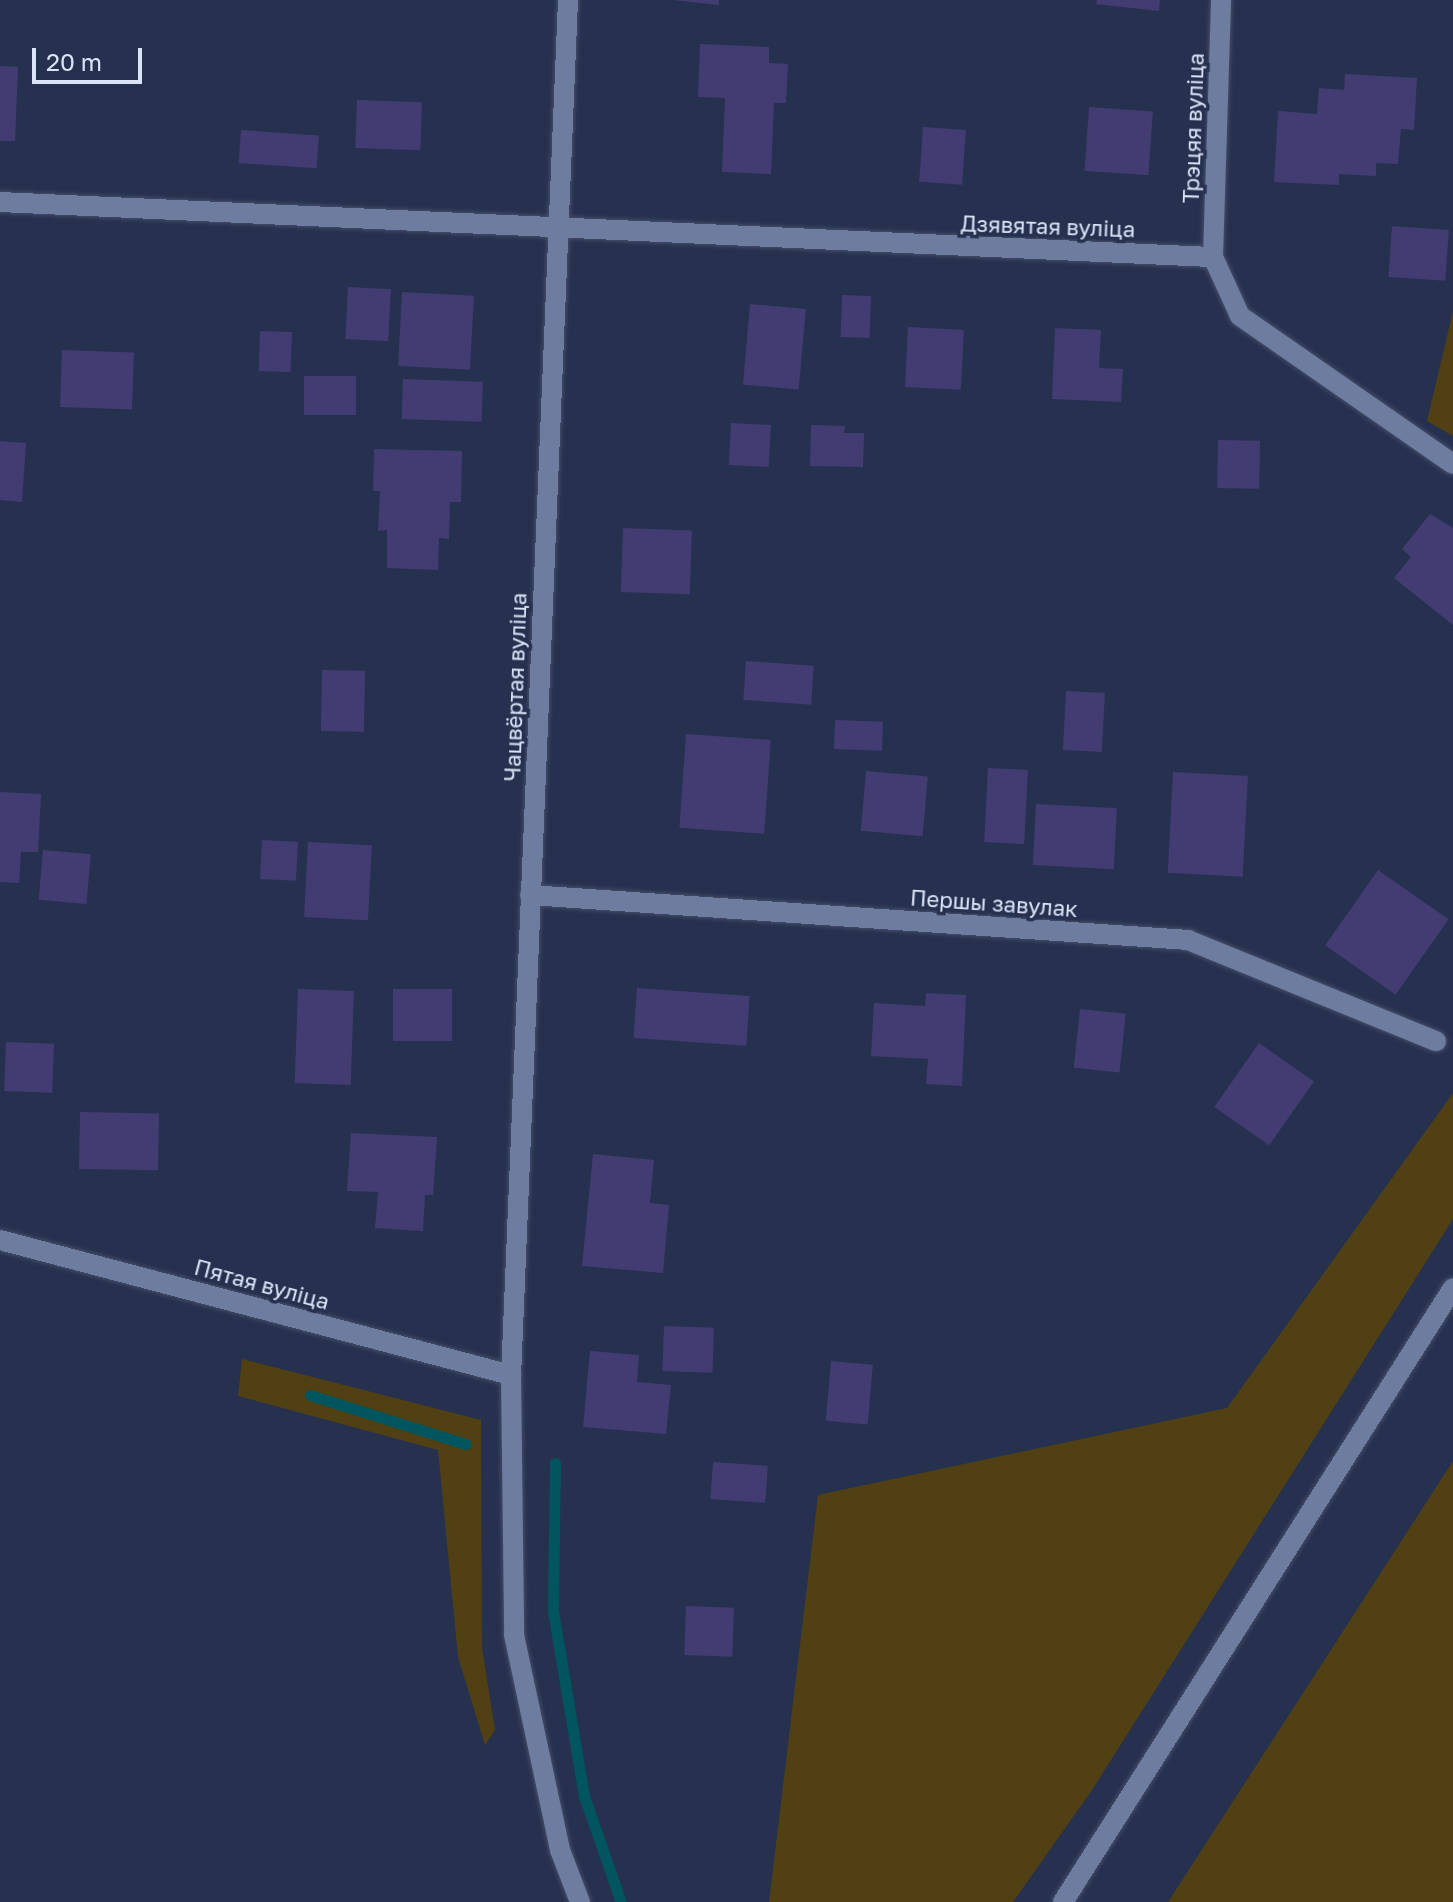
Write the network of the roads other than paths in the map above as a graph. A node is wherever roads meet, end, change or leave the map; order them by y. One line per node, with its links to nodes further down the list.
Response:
1 (568, 0): 4 (street, Чацвёртая вуліца)
2 (1221, 0): 5 (street, Трэцяя вуліца)
3 (0, 202): 4 (street, Дзявятая вуліца)
4 (558, 229): 5 (street, Дзявятая вуліца); 7 (street, Чацвёртая вуліца)
5 (1213, 257): 6 (street)
6 (1453, 464)
7 (530, 895): 8 (street, Першы завулак); 11 (street, Чацвёртая вуліца)
8 (1436, 1041)
9 (0, 1240): 11 (street, Пятая вуліца)
10 (1453, 1288): 13 (street)
11 (511, 1375): 12 (street, Чацвёртая вуліца)
12 (580, 1902)
13 (1063, 1902)

